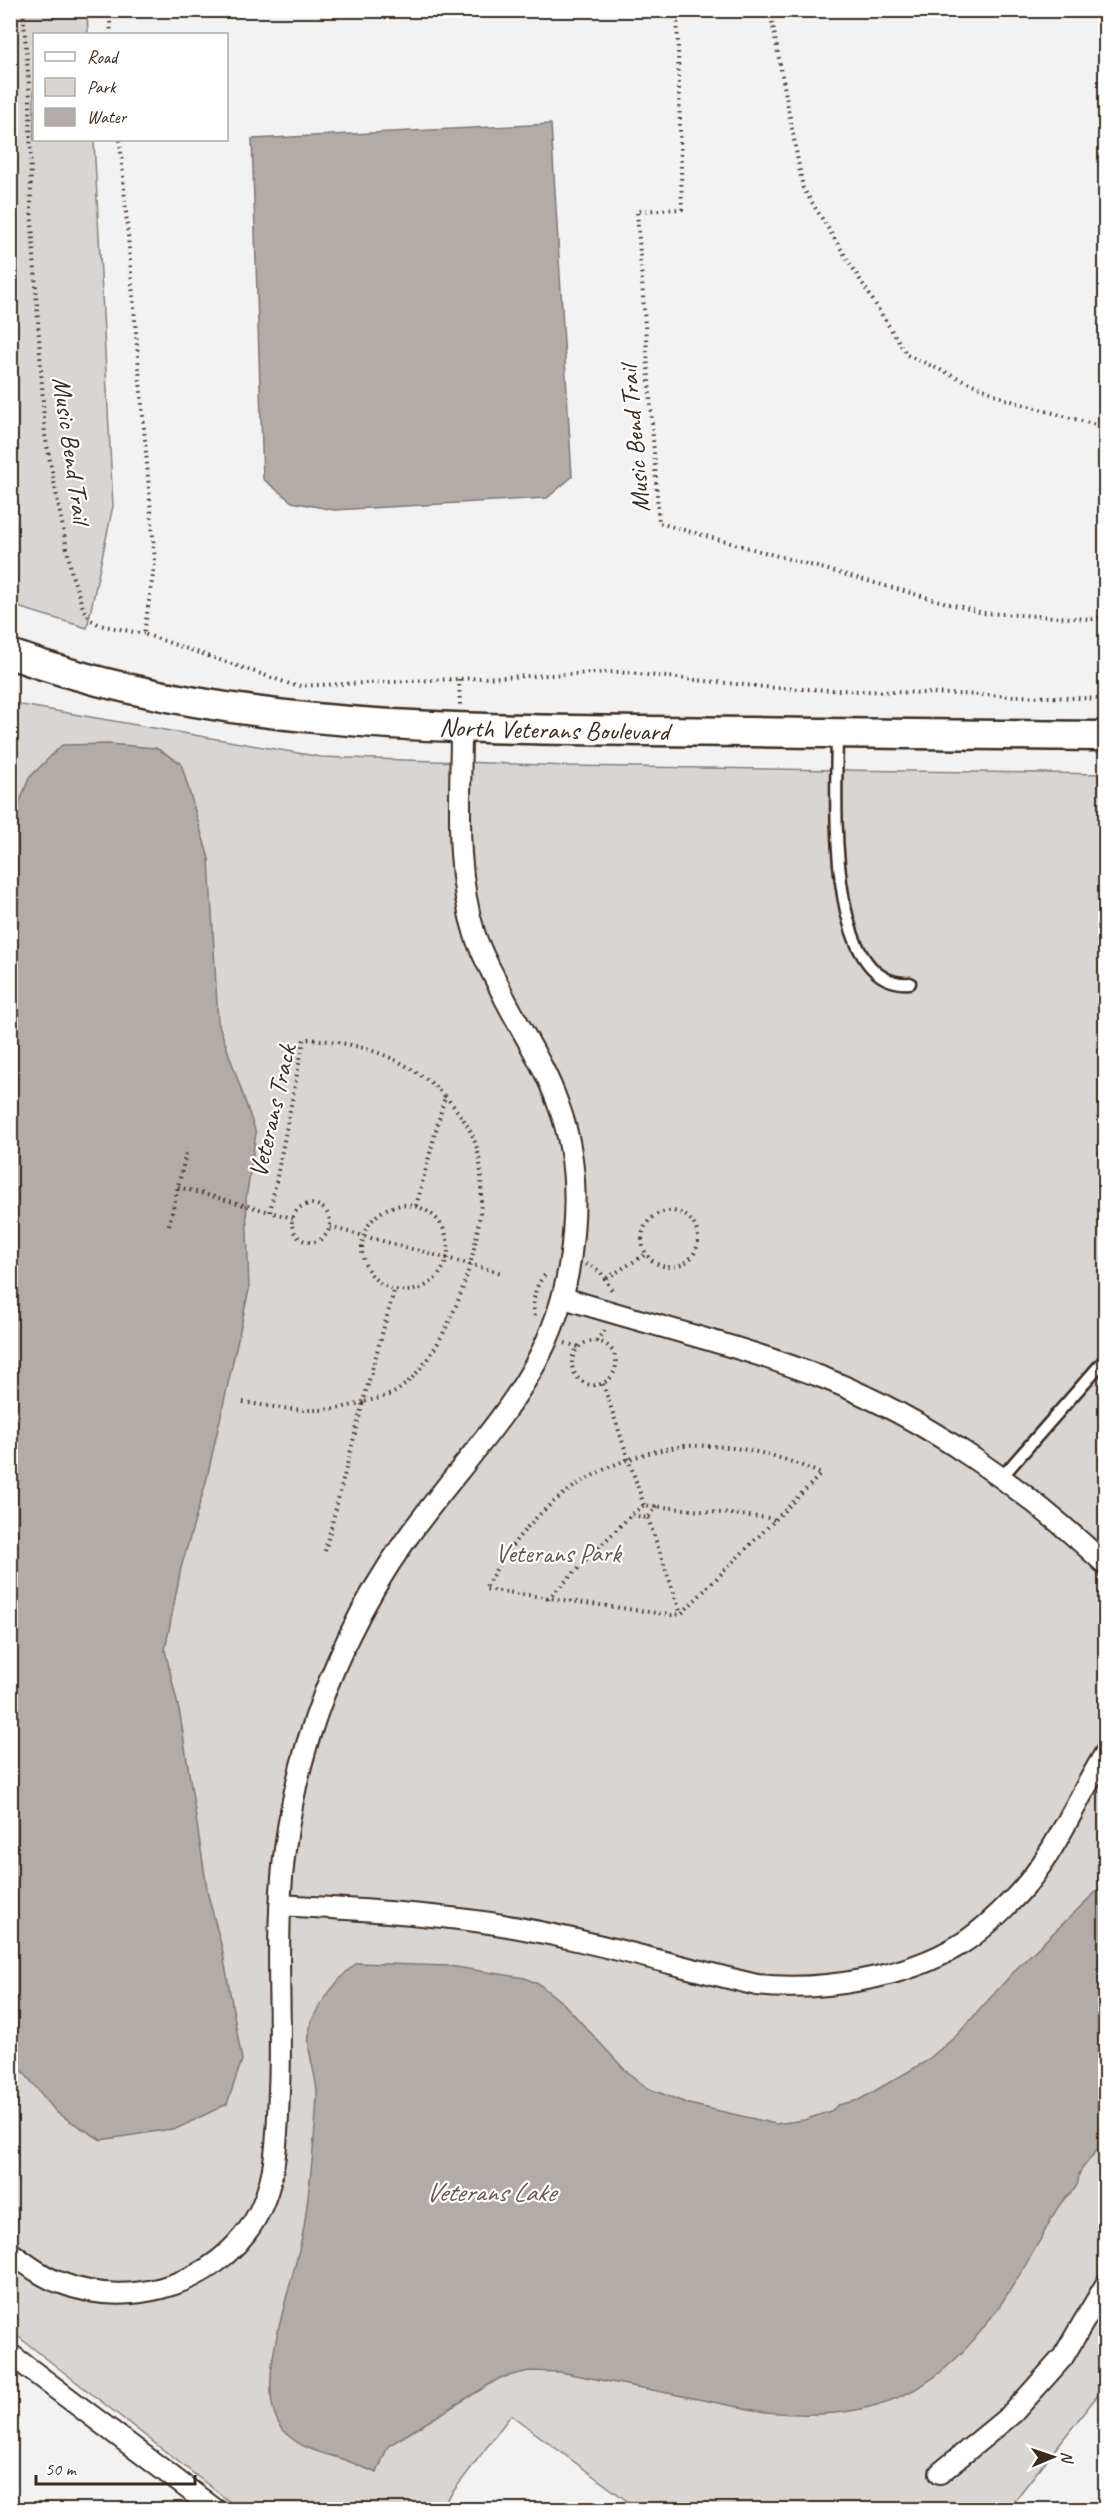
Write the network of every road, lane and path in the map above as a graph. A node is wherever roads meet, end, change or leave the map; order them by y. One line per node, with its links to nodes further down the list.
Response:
1 (23, 10): 9 (path, Music Bend Trail)
2 (109, 10): 5 (path)
3 (677, 10): 8 (path, Music Bend Trail)
4 (770, 10): 7 (path)
5 (111, 33)
6 (120, 141): 9 (path)
7 (1106, 428)
8 (1106, 616)
9 (144, 634): 11 (path, Music Bend Trail)
10 (10, 654): 12 (street, North Veterans Boulevard)
11 (1106, 699)
12 (461, 729): 13 (street, North Veterans Boulevard); 33 (street)
13 (837, 733): 14 (street, North Veterans Boulevard); 15 (lane)
14 (1106, 736)
15 (910, 983)
16 (445, 1096): 19 (path); 20 (path, Veterans Track); 28 (path, Veterans Track)
17 (187, 1149): 18 (path)
18 (178, 1187): 20 (path); 22 (path)
19 (416, 1206): 24 (path); 26 (path)
20 (270, 1212): 21 (path, Veterans Track)
21 (293, 1218): 23 (path); 23 (path)
22 (169, 1225)
23 (330, 1227): 24 (path)
24 (363, 1236): 26 (path); 31 (path)
25 (646, 1254): 25 (path); 30 (path)
26 (447, 1259): 28 (path); 31 (path)
27 (582, 1262): 30 (path)
28 (470, 1265): 29 (path); 37 (path, Veterans Track)
29 (502, 1273)
30 (607, 1278): 32 (path)
31 (394, 1291): 37 (path)
32 (614, 1295)
33 (564, 1298): 39 (street); 50 (street)
34 (1106, 1358): 39 (lane)
35 (603, 1384): 35 (path); 38 (path)
36 (243, 1402): 37 (path, Veterans Track)
37 (363, 1402): 45 (path)
38 (628, 1459): 40 (path); 44 (path); 47 (path)
39 (1000, 1479): 46 (street)
40 (644, 1505): 41 (path); 42 (path)
41 (658, 1505): 43 (path); 44 (path)
42 (631, 1515): 43 (path); 47 (path)
43 (648, 1518): 48 (path)
44 (777, 1521): 48 (path)
45 (325, 1551)
46 (1106, 1565)
47 (548, 1599): 48 (path)
48 (681, 1614)
49 (1106, 1752): 50 (street)
50 (280, 1905): 51 (street)
51 (10, 2252)
52 (1106, 2284): 54 (street)
53 (10, 2354): 55 (street)
54 (940, 2473)
55 (216, 2510)

